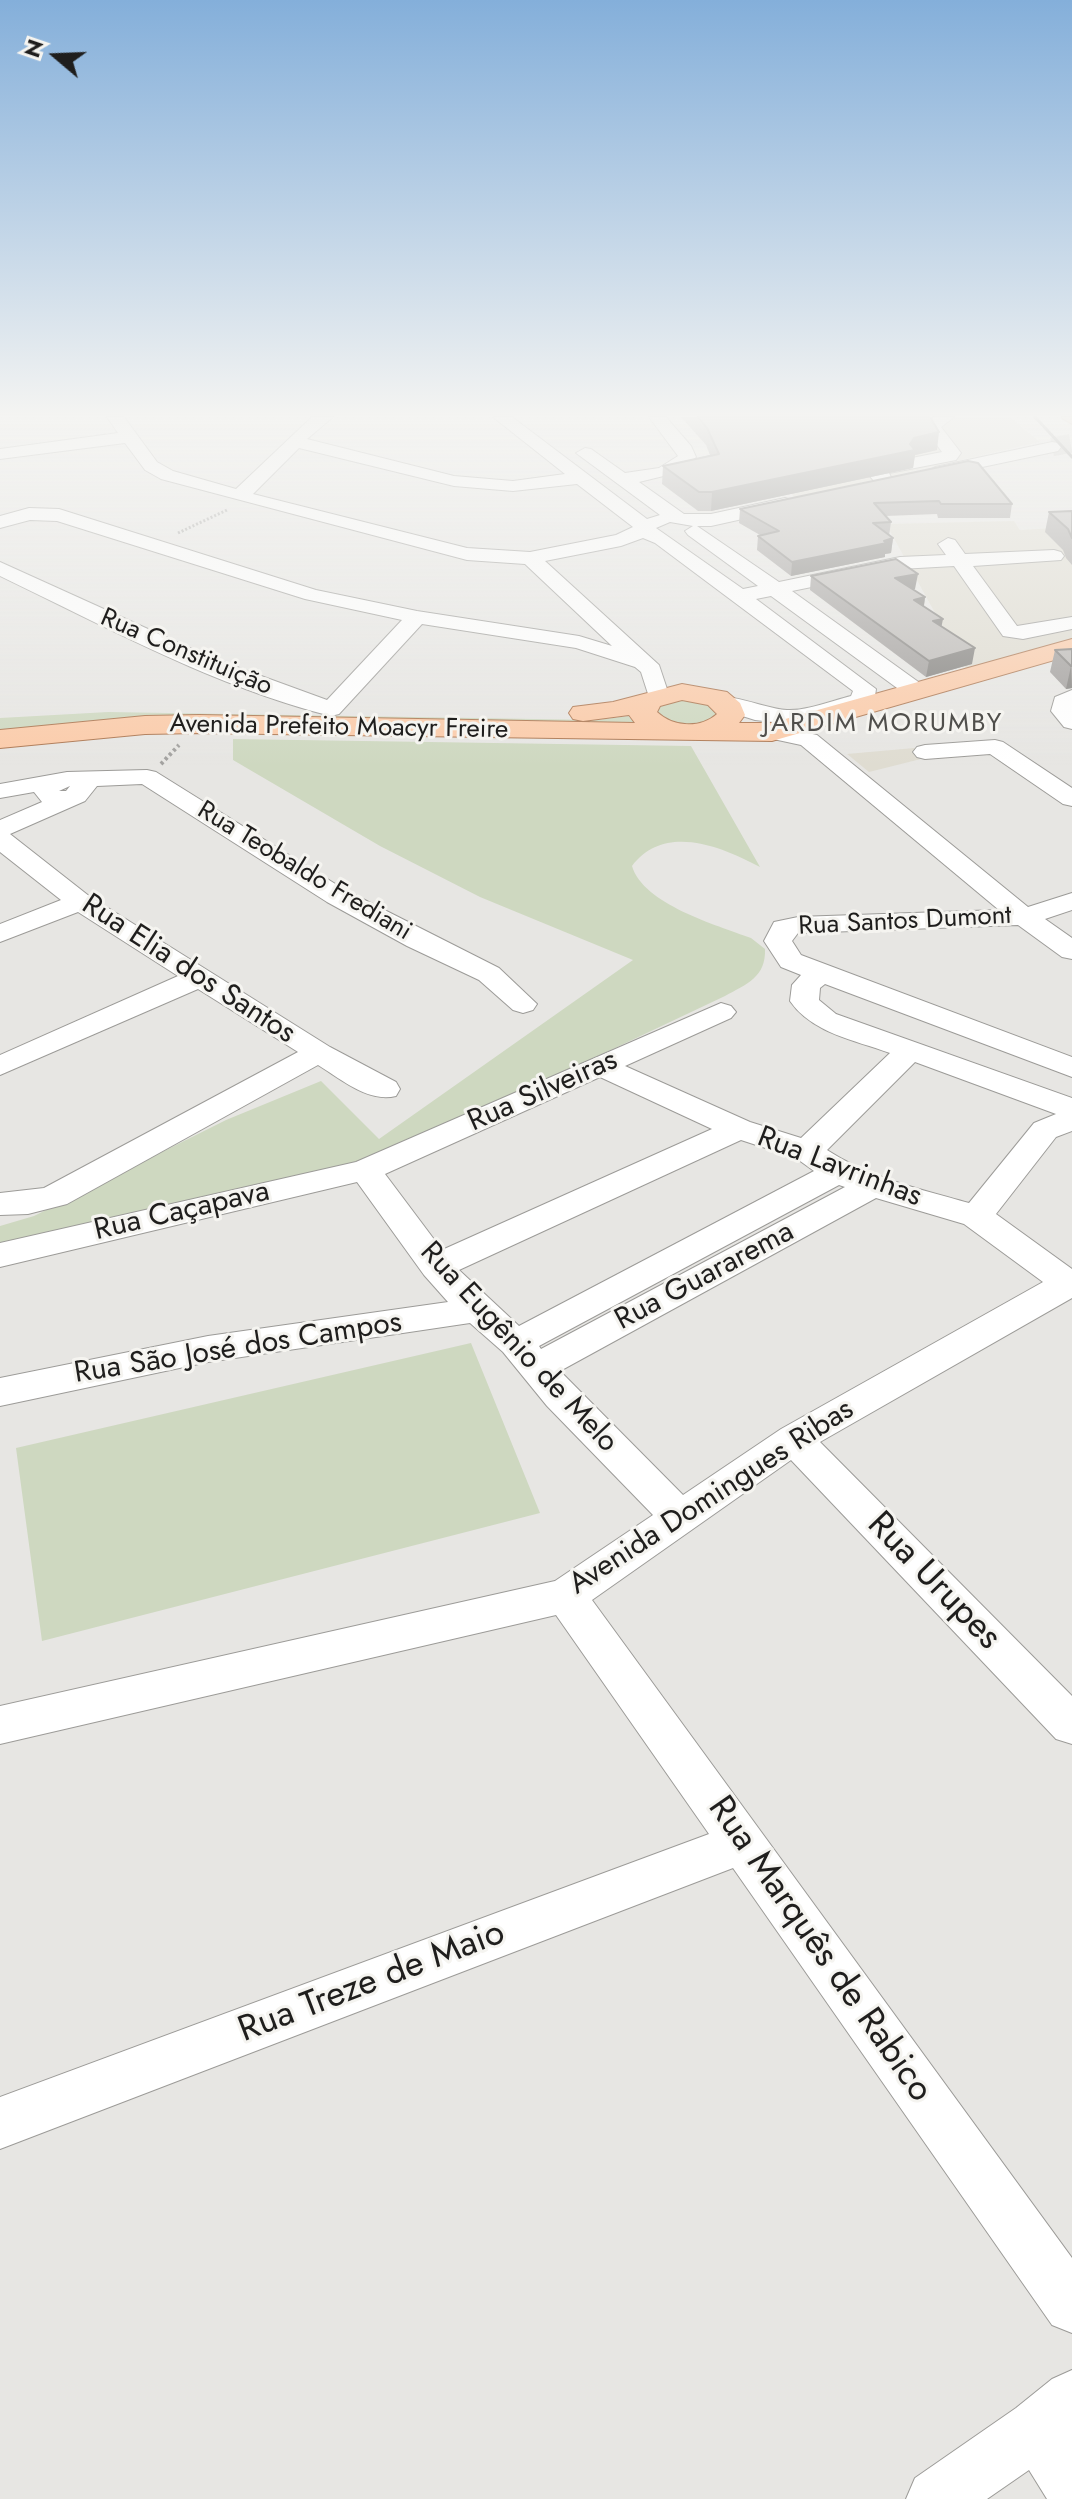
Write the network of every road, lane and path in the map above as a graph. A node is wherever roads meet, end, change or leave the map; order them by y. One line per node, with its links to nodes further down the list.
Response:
1 (116, 534): 10 (street)
2 (174, 534): 10 (path)
3 (379, 534): 13 (street)
4 (636, 534): 13 (street)
5 (650, 534): 9 (street)
6 (686, 534): 9 (street)
7 (700, 534): 16 (street)
8 (1036, 537): 12 (street)
9 (662, 539): 17 (street)
10 (151, 545): 18 (street)
11 (960, 548): 12 (street); 16 (street); 19 (street)
12 (1054, 556): 15 (street)
13 (530, 558): 20 (street)
14 (0, 568): 29 (street, Rua Constituição)
15 (1072, 575)
16 (776, 589): 17 (street); 24 (street)
17 (740, 596): 27 (street, Avenida Prefeito Moacyr Freire)
18 (417, 617): 21 (street); 29 (street)
19 (1072, 623)
20 (613, 632): 21 (street); 23 (street)
21 (579, 642): 23 (street)
22 (1072, 647): 24 (main road, Avenida Prefeito Moacyr Freire)
23 (644, 663): 26 (street)
24 (916, 691): 32 (main road, Avenida Prefeito Moacyr Freire)
25 (1072, 697): 30 (street)
26 (653, 698): 27 (main road, Avenida Prefeito Moacyr Freire); 29 (main road, Avenida Prefeito Moacyr Freire); 33 (main road, Avenida Prefeito Moacyr Freire)
27 (725, 703): 33 (main road, Avenida Prefeito Moacyr Freire)
28 (57, 706): 29 (main road, Avenida Prefeito Moacyr Freire)
29 (331, 709)
30 (1072, 722)
31 (199, 724): 33 (main road, Avenida Prefeito Moacyr Freire); 34 (main road, Avenida Prefeito Moacyr Freire); 36 (path)
32 (811, 730): 33 (main road, Avenida Prefeito Moacyr Freire); 44 (street)
33 (688, 732)
34 (0, 739)
35 (925, 752): 39 (street)
36 (139, 778): 38 (street); 49 (street, Rua Teobaldo Frediani)
37 (0, 792): 38 (street)
38 (60, 794): 40 (street)
39 (1072, 799)
40 (0, 829)
41 (0, 839): 43 (street, Rua Elia dos Santos)
42 (1072, 901): 44 (street, Rua Santos Dumont)
43 (80, 902): 45 (street); 48 (street, Rua Elia dos Santos)
44 (1024, 917): 46 (street); 47 (street, Rua Santos Dumont)
45 (0, 934)
46 (1072, 951)
47 (821, 973): 51 (street); 55 (street)
48 (198, 978): 52 (street, Rua Elia dos Santos); 53 (street)
49 (523, 1004)
50 (721, 1012): 54 (street, Rua Silveiras)
51 (911, 1049): 57 (street); 60 (street)
52 (319, 1053): 56 (street, Rua Elia dos Santos); 64 (street)
53 (0, 1066)
54 (601, 1066): 59 (street, Rua Lavrinhas); 61 (street, Rua Silveiras)
55 (1072, 1068)
56 (385, 1089)
57 (1072, 1109)
58 (1072, 1119): 65 (street)
59 (739, 1129): 60 (street, Rua Lavrinhas); 67 (street)
60 (807, 1151): 62 (street, Rua Lavrinhas)
61 (365, 1170): 66 (street, Rua Caçapava); 67 (street, Rua Eugênio de Melo)
62 (838, 1172): 63 (street, Rua Lavrinhas); 70 (street, Rua Guararema)
63 (872, 1186): 65 (street, Rua Lavrinhas); 70 (street, Rua Guararema)
64 (0, 1204)
65 (976, 1216): 68 (street, Rua Lavrinhas)
66 (0, 1255)
67 (436, 1267): 69 (street, Rua Eugênio de Melo)
68 (1071, 1283): 72 (street, Avenida Domingues Ribas)
69 (477, 1310): 70 (street, Rua Eugênio de Melo); 71 (street, Rua São José dos Campos)
70 (527, 1355): 73 (street, Rua Eugênio de Melo)
71 (0, 1392)
72 (794, 1439): 73 (street, Avenida Domingues Ribas); 78 (street, Rua Urupes)
73 (681, 1518): 74 (street, Avenida Domingues Ribas)
74 (566, 1596): 76 (street, Avenida Domingues Ribas); 79 (street, Rua Marquês de Rabico)
75 (0, 1698): 76 (street)
76 (58, 1714): 77 (street, Avenida Domingues Ribas)
77 (0, 1725)
78 (1072, 1725)
79 (743, 1843): 80 (street, Rua Treze de Maio); 81 (street, Rua Marquês de Rabico)
80 (0, 2123)
81 (1072, 2305)
82 (1054, 2414): 83 (street); 84 (street)
83 (1072, 2485)
84 (936, 2499)

